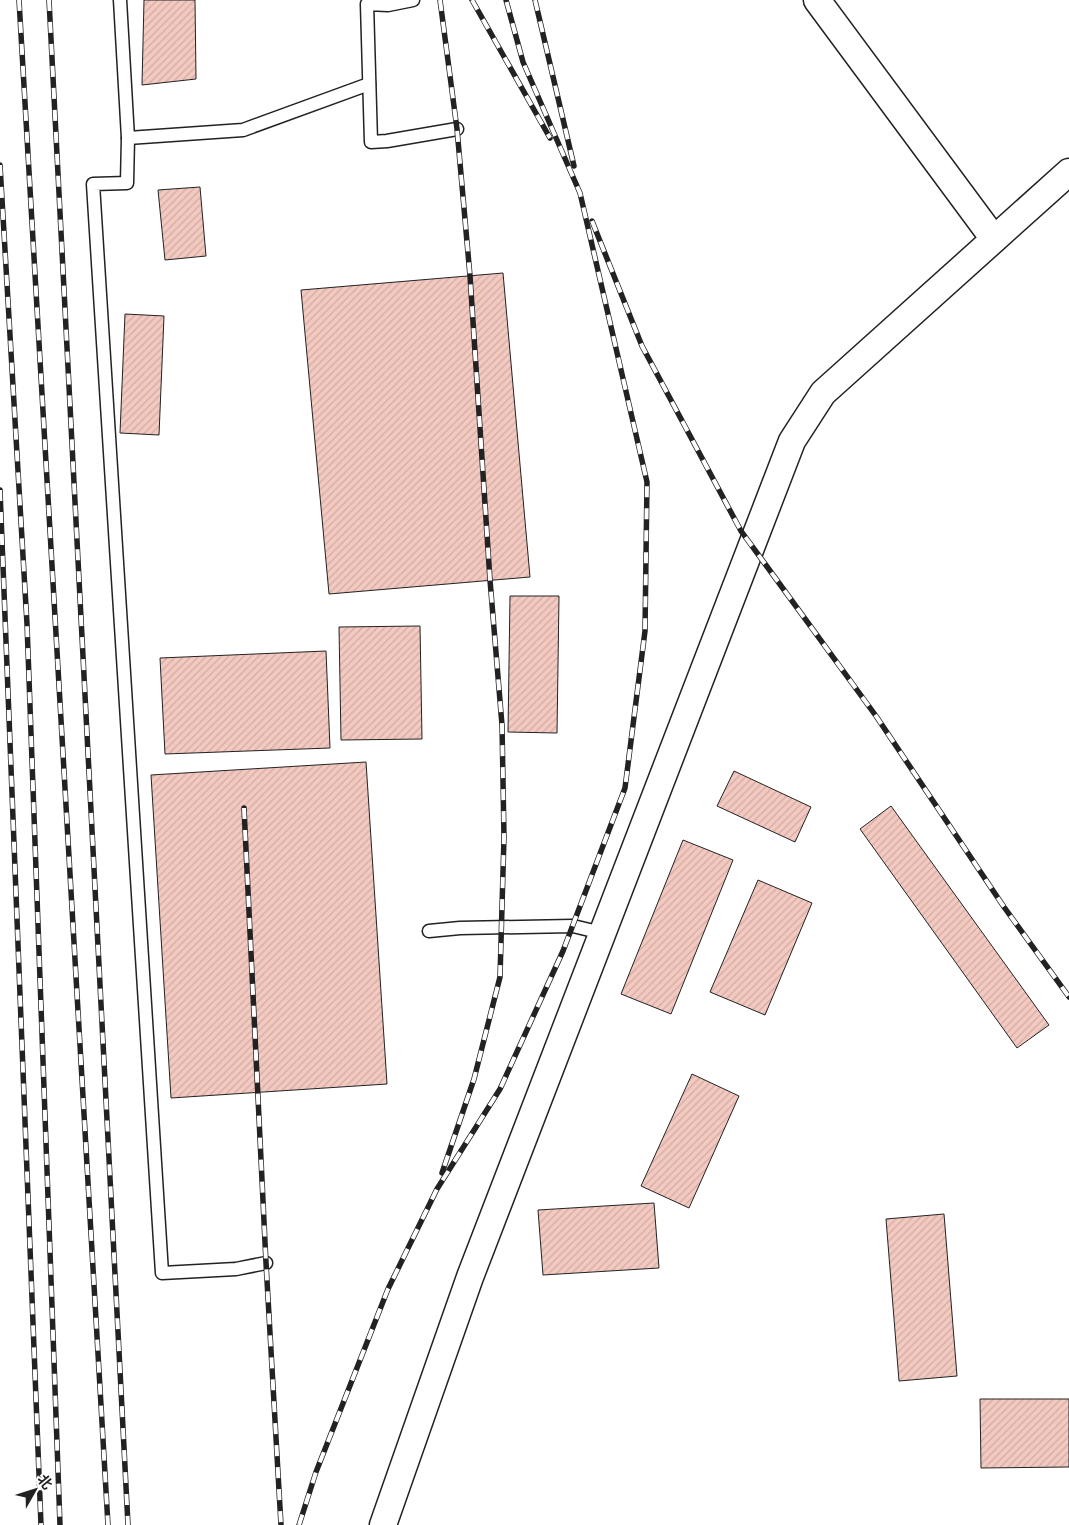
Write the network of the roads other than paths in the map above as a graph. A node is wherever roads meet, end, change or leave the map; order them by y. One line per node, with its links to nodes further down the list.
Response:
1 (120, 0): 6 (lane)
2 (413, 0): 4 (lane)
3 (818, 0): 8 (street)
4 (369, 84): 5 (lane); 6 (lane)
5 (457, 129)
6 (128, 138): 11 (lane)
7 (1069, 172): 8 (street)
8 (994, 239): 10 (street)
9 (429, 931): 10 (lane)
10 (602, 933): 12 (street)
11 (266, 1263)
12 (383, 1525)

